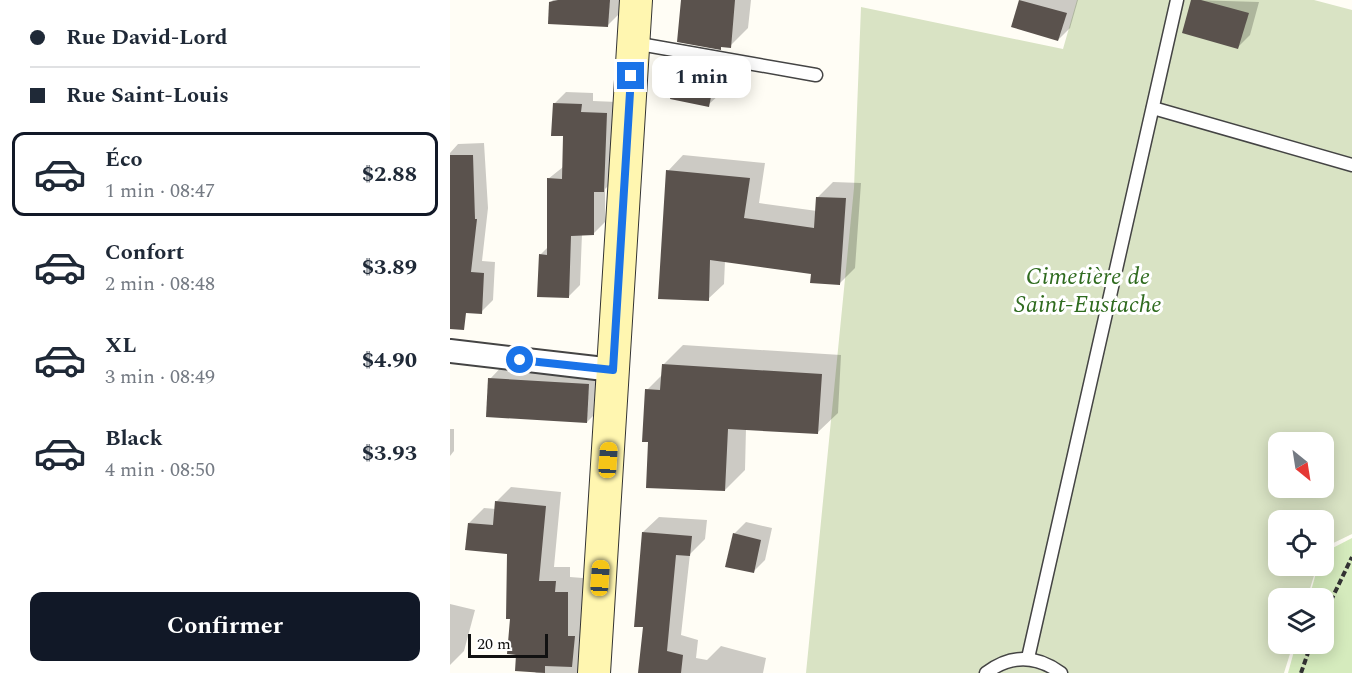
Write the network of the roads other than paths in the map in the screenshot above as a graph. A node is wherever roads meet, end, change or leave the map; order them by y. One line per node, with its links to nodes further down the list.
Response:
1 (636, 0): 3 (main road)
2 (1177, 0): 5 (lane)
3 (633, 42): 4 (lane); 8 (main road)
4 (816, 75)
5 (1153, 108): 6 (lane); 9 (lane)
6 (1352, 165)
7 (450, 351): 8 (street)
8 (613, 370): 10 (main road)
9 (1028, 658): 11 (lane); 12 (lane)
10 (594, 673)
11 (986, 673)
12 (1061, 673)

